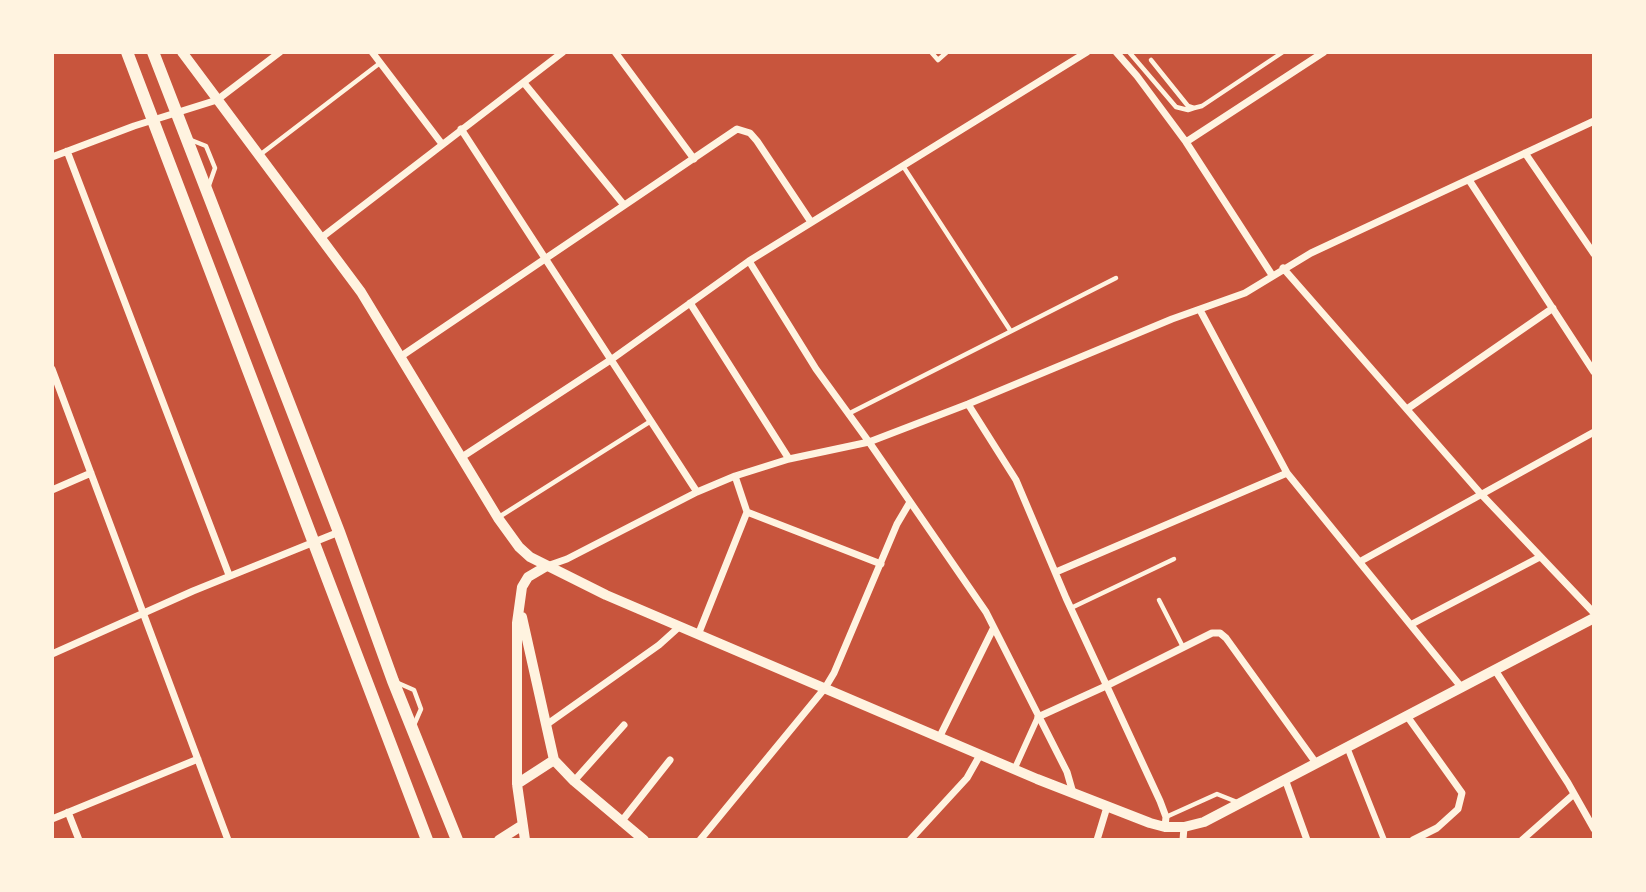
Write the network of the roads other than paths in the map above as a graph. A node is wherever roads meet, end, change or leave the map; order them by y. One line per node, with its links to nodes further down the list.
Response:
1 (127, 52): 21 (main road)
2 (153, 52): 20 (main road)
3 (182, 52): 18 (street)
4 (280, 52): 18 (street)
5 (372, 52): 16 (street)
6 (563, 52): 17 (street)
7 (615, 52): 30 (street)
8 (931, 52): 9 (lane)
9 (947, 52)
10 (1087, 52): 31 (street)
11 (1116, 52): 24 (street)
12 (1129, 52): 19 (lane)
13 (1283, 52): 19 (lane)
14 (1324, 52): 24 (street)
15 (1151, 60): 19 (lane)
16 (380, 63): 25 (street); 28 (lane)
17 (524, 83): 23 (street); 33 (street)
18 (217, 100): 20 (street); 28 (street)
19 (1194, 108)
20 (176, 113): 21 (street); 67 (main road)
21 (153, 120): 26 (street); 68 (main road)
22 (1592, 125): 27 (street)
23 (461, 129): 25 (street); 37 (street)
24 (1186, 142): 40 (street)
25 (442, 144): 35 (street)
26 (67, 151): 29 (street); 75 (street)
27 (1525, 153): 32 (street); 36 (street)
28 (259, 156): 35 (street)
29 (52, 157)
30 (694, 159): 33 (street); 34 (street)
31 (903, 166): 34 (street); 45 (lane)
32 (1469, 180): 39 (street); 43 (street)
33 (624, 205): 37 (street)
34 (811, 222): 38 (street)
35 (321, 238): 46 (street)
36 (1594, 254)
37 (544, 258): 46 (street); 47 (street)
38 (749, 261): 42 (street); 52 (street)
39 (1283, 268): 40 (street); 51 (street)
40 (1272, 275): 44 (street)
41 (1116, 278): 45 (lane)
42 (690, 303): 47 (street); 57 (street)
43 (1553, 308): 49 (street); 51 (street)
44 (1200, 310): 50 (street); 59 (street)
45 (1010, 330): 52 (lane)
46 (400, 357): 56 (street)
47 (612, 359): 53 (street); 56 (street)
48 (52, 369): 58 (street)
49 (1594, 372)
50 (968, 404): 55 (street); 74 (street)
51 (1407, 409): 63 (street)
52 (847, 415): 55 (street)
53 (652, 420): 62 (street); 66 (lane)
54 (1594, 432): 63 (street)
55 (869, 442): 57 (street); 64 (street)
56 (462, 457): 66 (street)
57 (789, 459): 60 (street)
58 (91, 473): 61 (street); 79 (street)
59 (1287, 473): 71 (street); 74 (street)
60 (735, 476): 62 (street); 65 (street)
61 (52, 491)
62 (697, 492): 73 (street)
63 (1481, 494): 69 (street); 71 (street)
64 (910, 502): 72 (street); 83 (street)
65 (747, 512): 72 (street); 84 (street)
66 (498, 518): 73 (street)
67 (339, 531): 68 (street); 120 (main road)
68 (314, 542): 75 (street); 119 (main road)
69 (1540, 556): 80 (street); 81 (street)
70 (1174, 559): 78 (lane)
71 (1361, 561): 81 (street)
72 (881, 564): 89 (street)
73 (545, 567): 77 (street); 82 (street)
74 (1056, 572): 78 (street)
75 (229, 575): 79 (street)
76 (1159, 600): 85 (lane)
77 (519, 604): 93 (street); 105 (street)
78 (1071, 608): 88 (street)
79 (144, 614): 86 (street); 98 (street)
80 (1594, 615): 87 (street)
81 (1412, 624): 90 (street)
82 (679, 627): 84 (street); 93 (street)
83 (993, 629): 92 (street); 95 (street)
84 (698, 635): 89 (street)
85 (1183, 647): 88 (street); 101 (street)
86 (52, 654)
87 (1495, 670): 90 (street); 107 (street)
88 (1106, 686): 92 (street); 113 (street)
89 (825, 688): 95 (street); 124 (street)
90 (1462, 688): 91 (street)
91 (1407, 716): 96 (street); 130 (street)
92 (1038, 717): 102 (street); 106 (street)
93 (546, 725): 99 (street)
94 (624, 725): 104 (street)
95 (939, 737): 97 (street)
96 (1348, 747): 101 (street); 129 (street)
97 (980, 755): 102 (street); 125 (street)
98 (198, 759): 110 (street); 118 (street)
99 (554, 760): 104 (street); 105 (street)
100 (670, 760): 112 (street)
101 (1316, 763): 103 (street)
102 (1014, 770): 106 (street)
103 (1285, 779): 108 (street); 128 (street)
104 (574, 780): 112 (street)
105 (517, 785): 114 (street)
106 (1073, 794): 109 (street)
107 (1574, 794): 116 (street); 131 (street)
108 (1241, 803): 113 (lane); 115 (street)
109 (1107, 807): 113 (street); 126 (street)
110 (68, 812): 111 (street); 117 (street)
111 (52, 818)
112 (621, 821): 123 (street)
113 (1166, 822): 115 (street)
114 (521, 826): 121 (street); 122 (street)
115 (1184, 827): 127 (street)
116 (1594, 829)
117 (79, 839)
118 (228, 839)
119 (426, 839)
120 (457, 839)
121 (499, 839)
122 (525, 839)
123 (644, 839)
124 (700, 839)
125 (910, 839)
126 (1097, 839)
127 (1183, 839)
128 (1307, 839)
129 (1384, 839)
130 (1413, 839)
131 (1522, 839)

